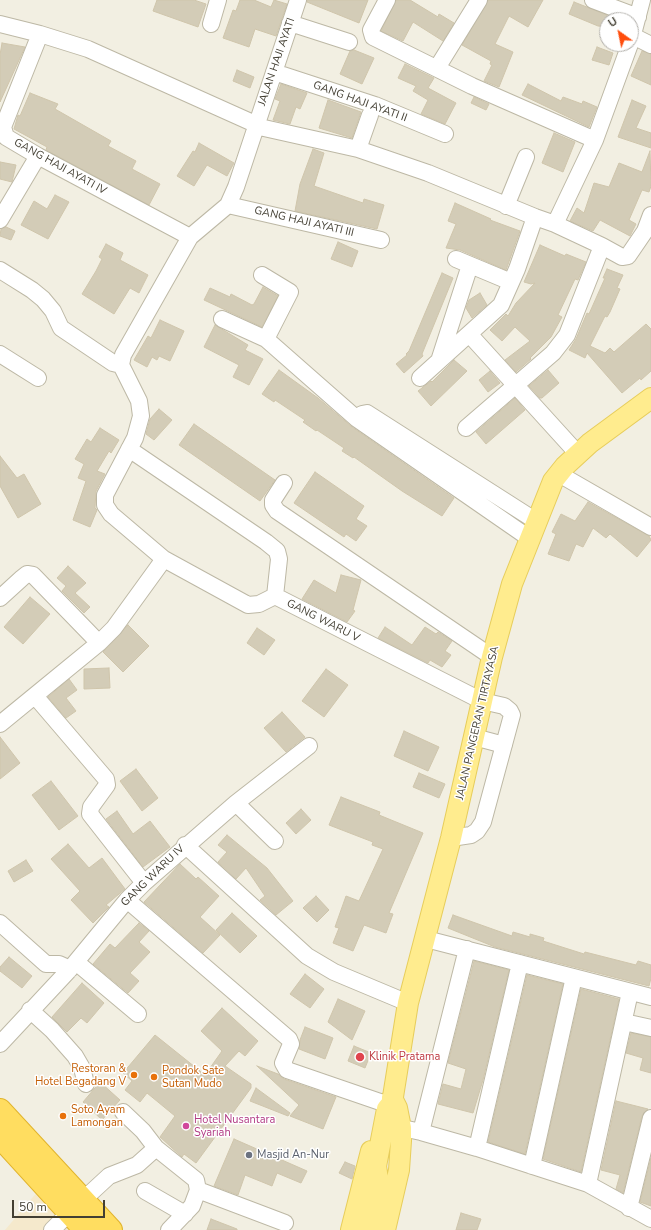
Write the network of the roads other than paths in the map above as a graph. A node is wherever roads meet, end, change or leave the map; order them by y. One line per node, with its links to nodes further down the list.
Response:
1 (218, 0): 11 (street)
2 (298, 0): 9 (street, JALAN HAJI AYATI)
3 (387, 0): 17 (street)
4 (478, 0): 17 (street)
5 (593, 0): 7 (street)
6 (642, 0): 8 (street)
7 (625, 12)
8 (639, 13)
9 (290, 23): 13 (street); 18 (street, JALAN HAJI AYATI)
10 (0, 24): 12 (street)
11 (211, 24)
12 (40, 34): 20 (street); 24 (street, GANG HAJI AYATI IV)
13 (349, 42)
14 (639, 43): 15 (street)
15 (651, 45)
16 (627, 52): 22 (street)
17 (436, 68): 22 (street)
18 (274, 72): 20 (street, JALAN HAJI AYATI); 21 (street, GANG HAJI AYATI II)
19 (370, 115): 23 (street)
20 (256, 125): 23 (street); 26 (street, JALAN HAJI AYATI)
21 (445, 134)
22 (595, 140): 31 (street)
23 (358, 149): 27 (street)
24 (38, 156): 30 (street); 32 (street, GANG HAJI AYATI IV)
25 (526, 157): 27 (street)
26 (228, 205): 32 (street); 33 (street, GANG HAJI AYATI III)
27 (506, 206): 29 (street)
28 (651, 215): 34 (street)
29 (535, 218): 31 (street); 37 (street)
30 (0, 220)
31 (555, 224): 34 (street)
32 (190, 237): 43 (street)
33 (381, 240)
34 (602, 246): 46 (street)
35 (0, 270): 43 (street)
36 (262, 275): 40 (street)
37 (511, 282): 39 (street); 42 (street)
38 (222, 319): 40 (street)
39 (470, 335): 42 (street); 46 (street)
40 (266, 339): 54 (street)
41 (0, 354): 44 (street)
42 (438, 362): 45 (street)
43 (121, 365): 49 (street, GANG WARU V)
44 (38, 378)
45 (420, 378)
46 (515, 386): 48 (street); 50 (street)
47 (651, 398): 50 (main road, JALAN PANGERAN TIRTAYASA)
48 (466, 428)
49 (129, 448): 55 (street, GANG WARU V); 56 (street)
50 (578, 454): 51 (main road, JALAN PANGERAN TIRTAYASA)
51 (559, 474): 53 (street); 54 (main road, JALAN PANGERAN TIRTAYASA)
52 (284, 482): 59 (street)
53 (651, 527)
54 (533, 530): 59 (main road, JALAN PANGERAN TIRTAYASA)
55 (164, 559): 56 (street, GANG WARU V); 58 (street)
56 (275, 596): 61 (street, GANG WARU V)
57 (0, 598): 58 (street)
58 (99, 643): 60 (street)
59 (492, 657): 61 (main road, JALAN PANGERAN TIRTAYASA)
60 (35, 696): 62 (street); 70 (street)
61 (482, 701): 63 (main road, JALAN PANGERAN TIRTAYASA); 64 (street, GANG WARU V)
62 (0, 724)
63 (474, 737): 64 (street); 67 (main road, JALAN PANGERAN TIRTAYASA)
64 (504, 745): 67 (street)
65 (309, 746): 66 (street, GANG WARU IV)
66 (236, 802): 68 (street); 69 (street, GANG WARU IV)
67 (451, 838): 73 (main road, JALAN PANGERAN TIRTAYASA)
68 (276, 841)
69 (185, 845): 70 (street, GANG WARU IV); 80 (street)
70 (144, 883): 71 (street, GANG WARU IV)
71 (127, 900): 76 (street, GANG WARU IV); 87 (street)
72 (0, 922): 76 (street)
73 (426, 939): 74 (street); 80 (main road, JALAN PANGERAN TIRTAYASA)
74 (466, 949): 75 (street); 92 (street)
75 (520, 963): 77 (street); 95 (street)
76 (73, 966): 81 (street, GANG WARU IV); 82 (street)
77 (574, 977): 78 (street); 96 (street)
78 (630, 992): 79 (street); 83 (street)
79 (651, 997)
80 (408, 1003): 87 (main road, JALAN PANGERAN TIRTAYASA)
81 (30, 1010): 85 (street, GANG WARU IV); 86 (street)
82 (138, 1014)
83 (624, 1022): 84 (street); 98 (street)
84 (651, 1028)
85 (0, 1044)
86 (86, 1084)
87 (391, 1100): 91 (main road, JALAN PANGERAN TIRTAYASA); 97 (main road, JALAN PANGERAN TIRTAYASA); 110 (main road, JALAN PANGERAN TIRTAYASA)
88 (0, 1110): 101 (highway)
89 (123, 1112): 94 (street)
90 (651, 1118): 102 (street)
91 (397, 1127): 92 (street); 97 (main road, JALAN PANGERAN TIRTAYASA); 112 (main road, JALAN PANGERAN TIRTAYASA)
92 (421, 1132): 95 (street)
93 (0, 1137): 101 (highway)
94 (156, 1148): 99 (street); 101 (street)
95 (477, 1148): 96 (street)
96 (532, 1166): 98 (street)
97 (378, 1180): 111 (main road, JALAN PANGERAN TIRTAYASA)
98 (588, 1184): 102 (street)
99 (198, 1190): 103 (street); 105 (street)
100 (145, 1191): 103 (street)
101 (76, 1206): 106 (street); 107 (highway); 108 (highway)
102 (629, 1208): 104 (street)
103 (185, 1214): 109 (street)
104 (651, 1220)
105 (285, 1223)
106 (52, 1230)
107 (85, 1230)
108 (111, 1230)
109 (169, 1230)
110 (351, 1230)
111 (367, 1230)
112 (385, 1230)

